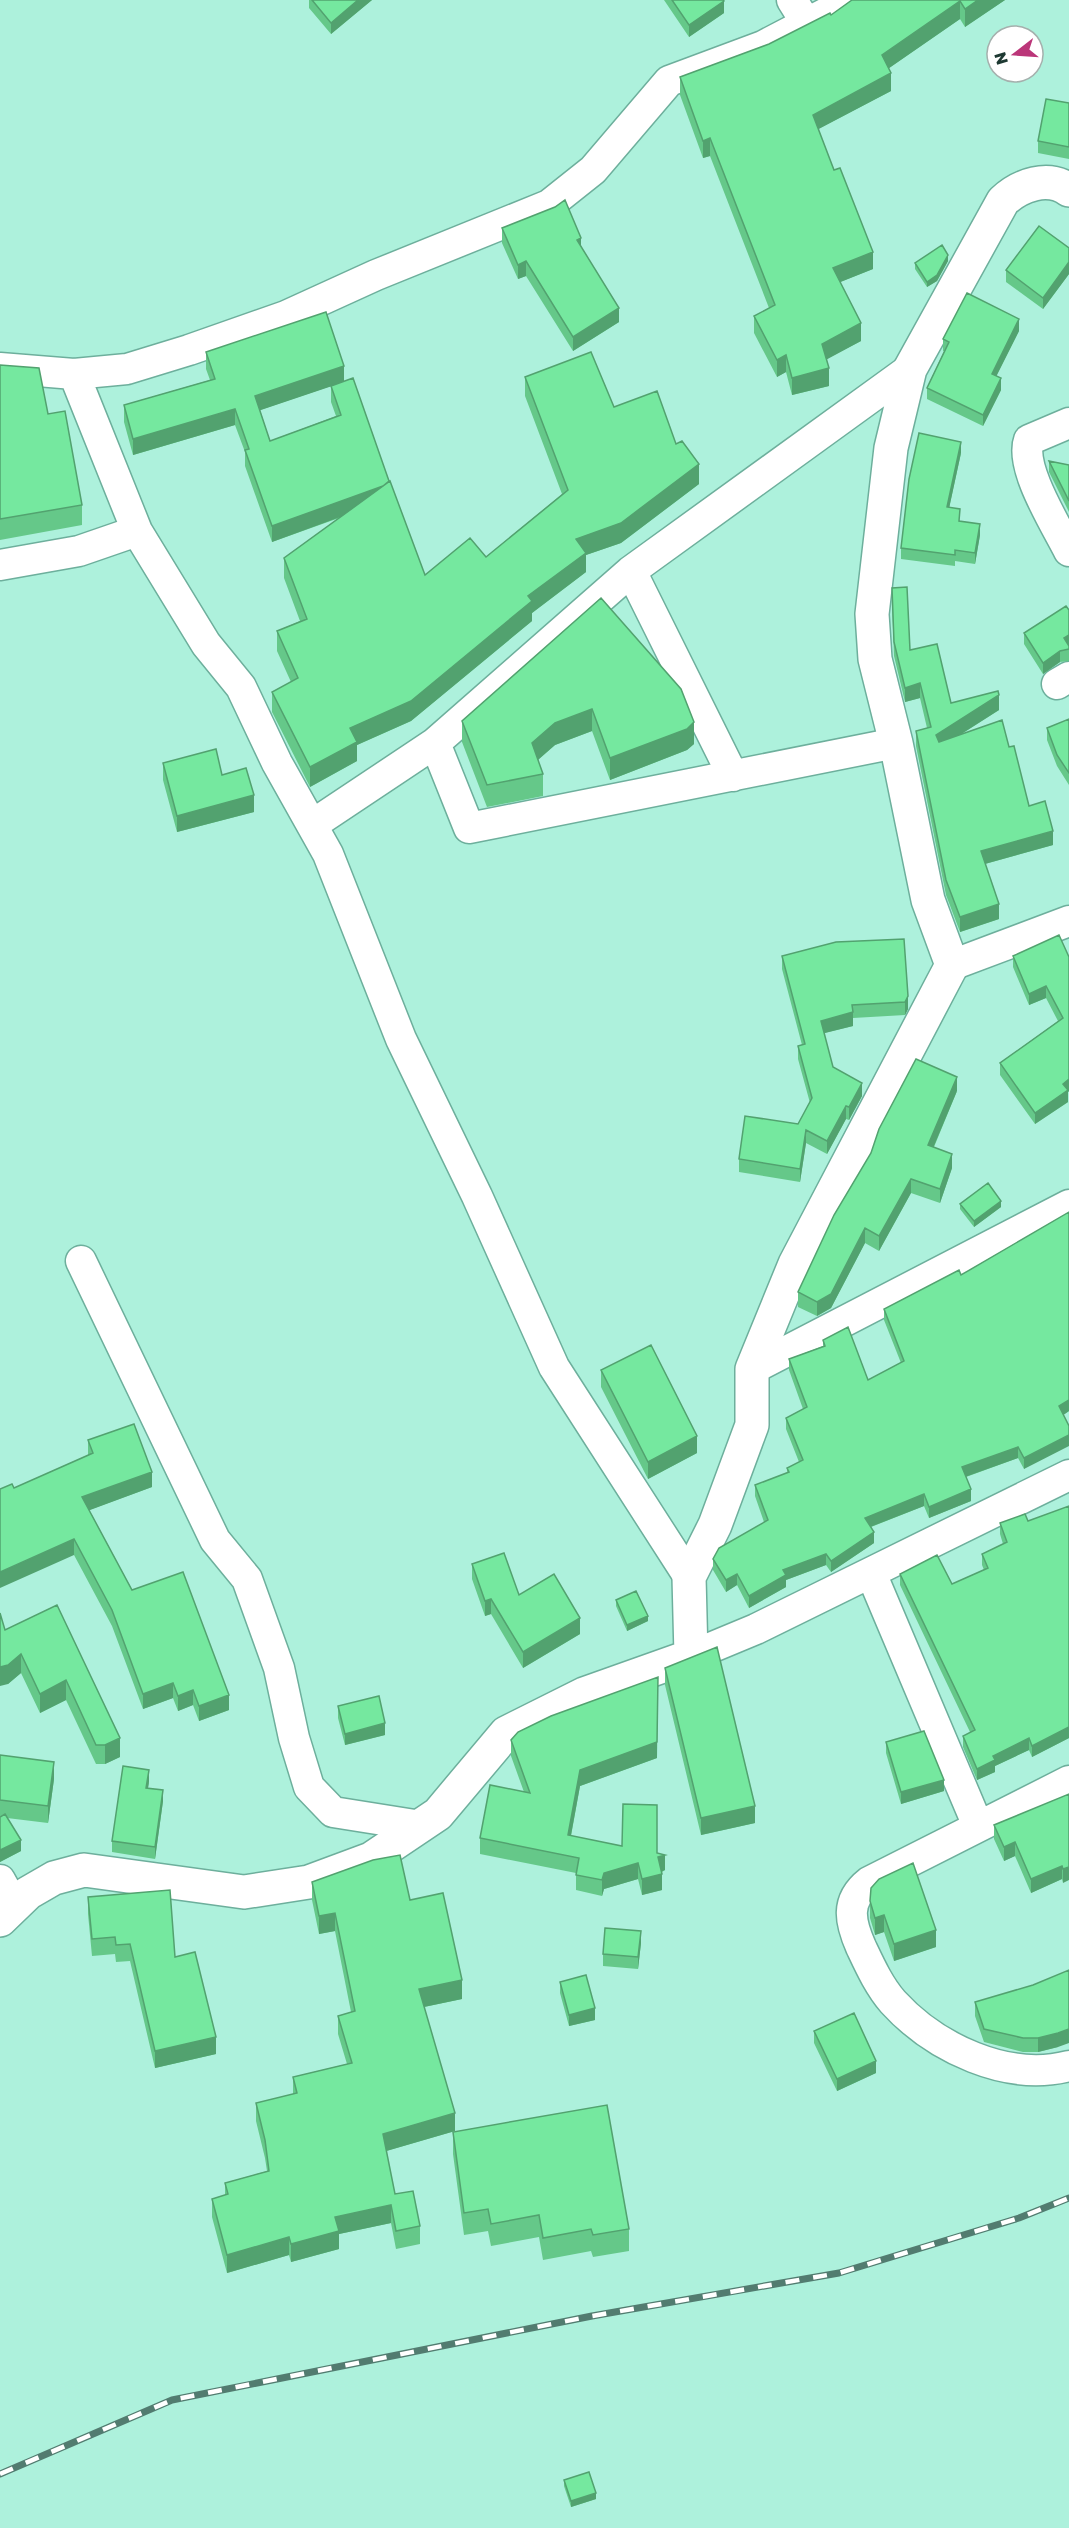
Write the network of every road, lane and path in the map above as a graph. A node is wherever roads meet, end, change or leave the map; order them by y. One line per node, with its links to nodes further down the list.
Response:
1 (851, 0): 2 (street)
2 (800, 12): 6 (street)
3 (1069, 190): 5 (street)
4 (0, 368): 6 (street)
5 (910, 369): 11 (street); 13 (street)
6 (74, 374): 8 (street)
7 (1069, 423): 9 (street)
8 (137, 531): 10 (street); 15 (street)
9 (1069, 551)
10 (0, 565)
11 (631, 571): 12 (street); 14 (street)
12 (435, 743): 14 (street); 15 (street)
13 (896, 743): 14 (street); 17 (street)
14 (733, 776)
15 (312, 825): 23 (street)
16 (1069, 921): 17 (street)
17 (952, 965): 20 (street)
18 (1069, 1205): 20 (street)
19 (81, 1261): 26 (street)
20 (752, 1369): 23 (street)
21 (1069, 1475): 22 (street)
22 (871, 1573): 24 (street); 27 (street)
23 (689, 1577): 24 (street)
24 (691, 1656): 26 (street)
25 (1069, 1781): 27 (street)
26 (421, 1826): 28 (street)
27 (978, 1826): 29 (street)
28 (5, 1902)
29 (1069, 2066)

